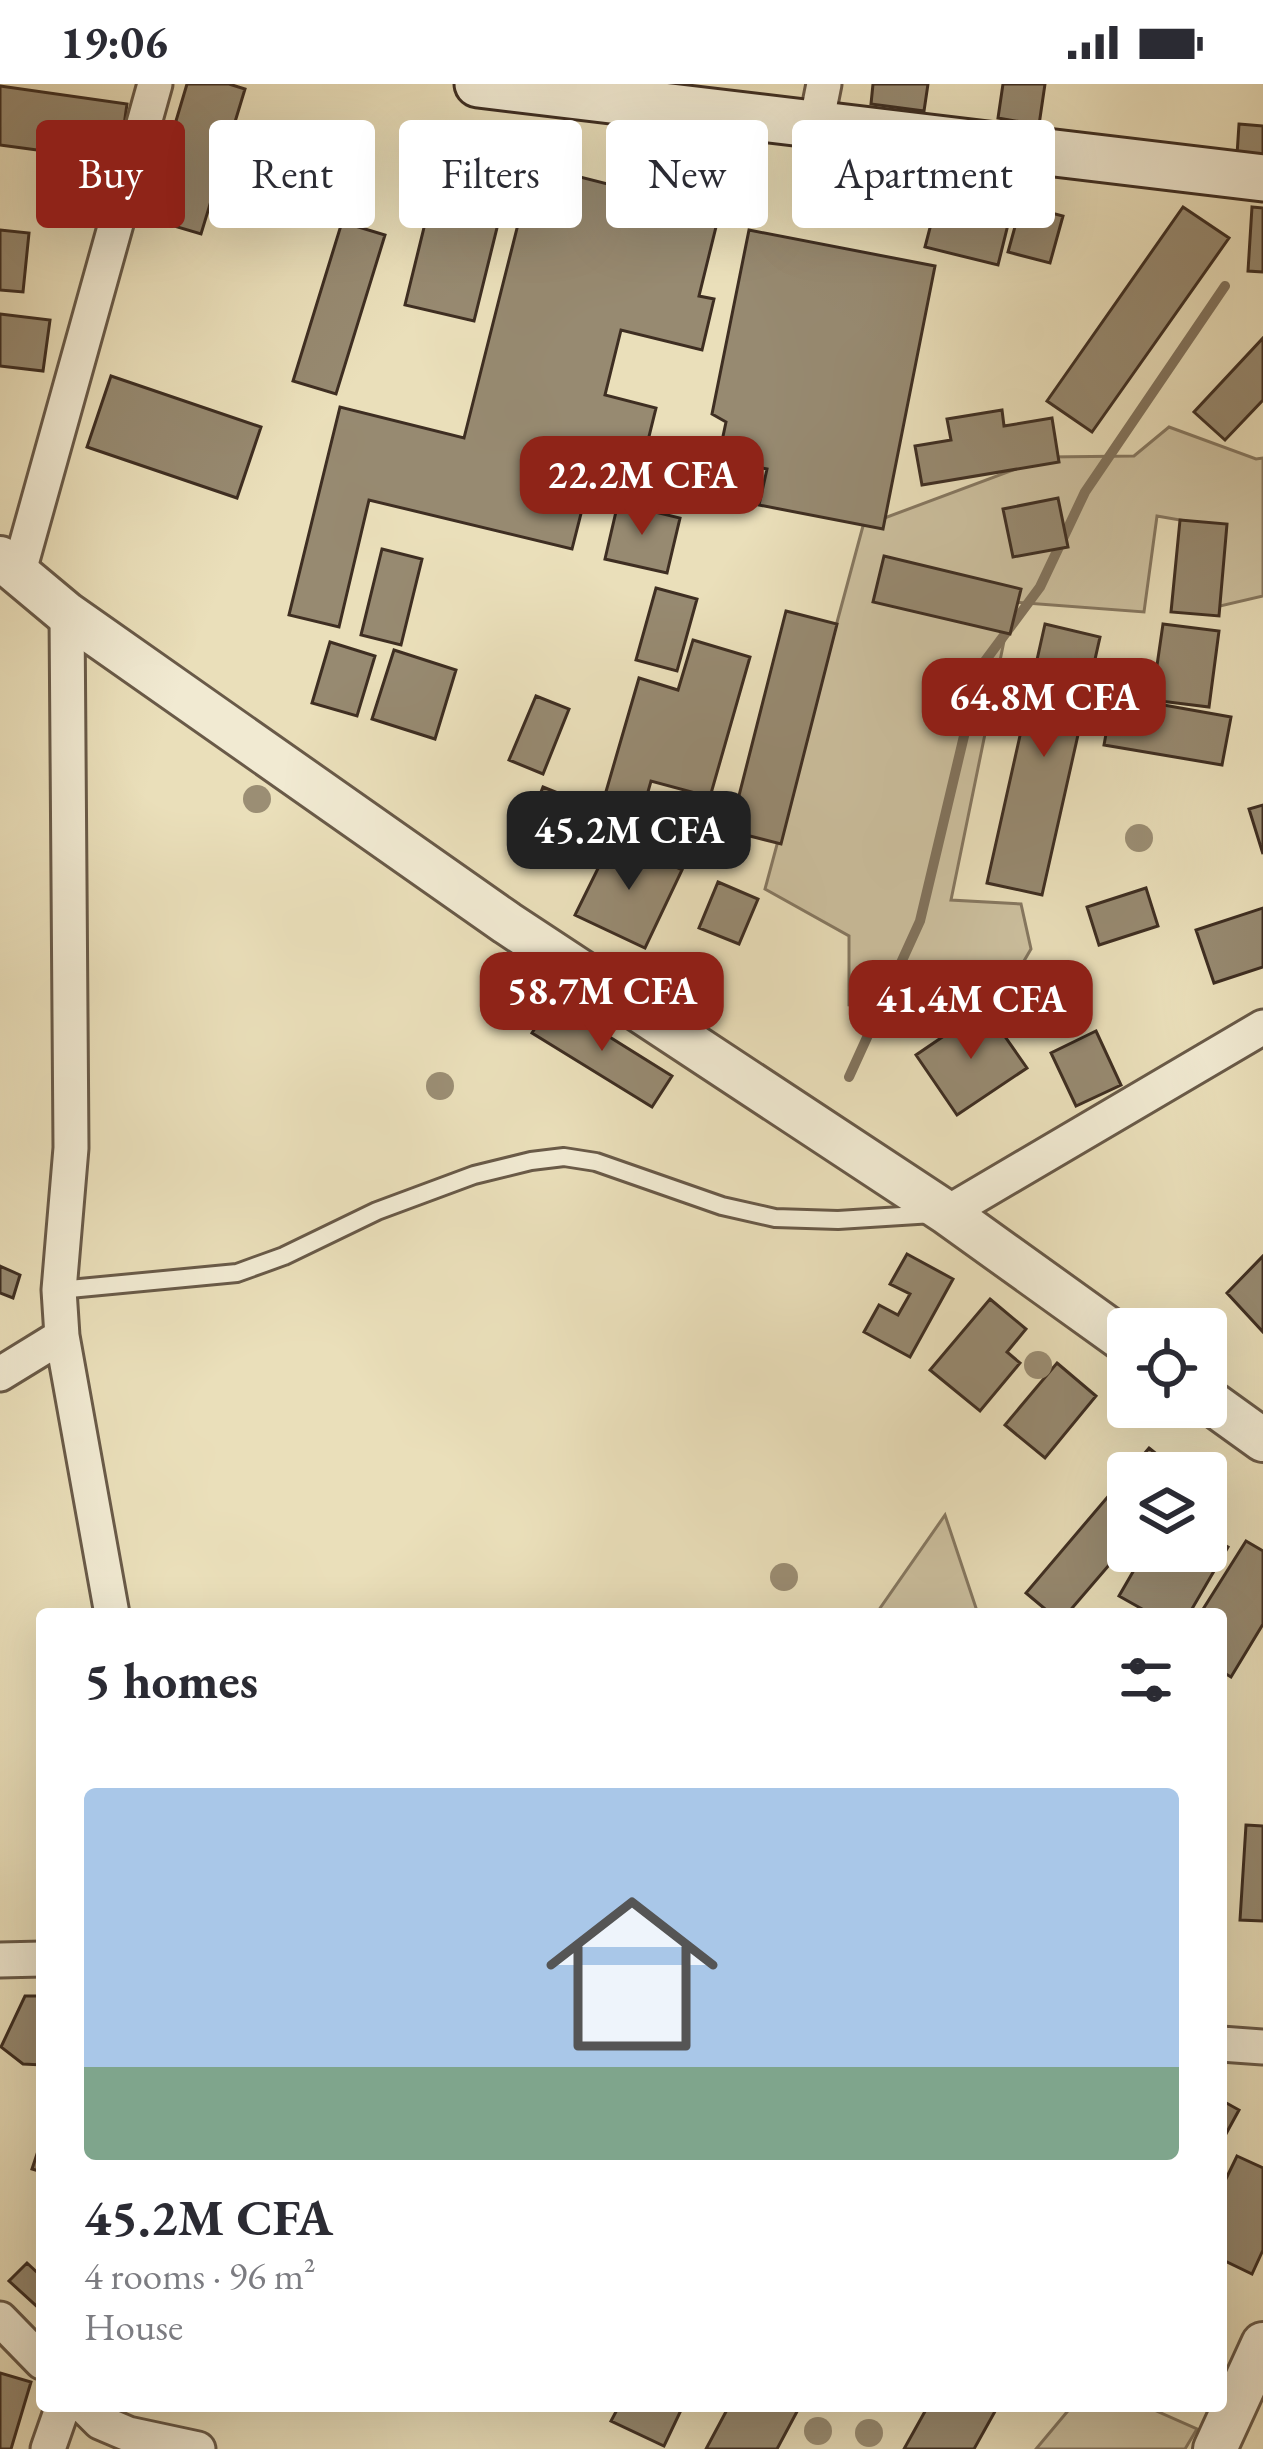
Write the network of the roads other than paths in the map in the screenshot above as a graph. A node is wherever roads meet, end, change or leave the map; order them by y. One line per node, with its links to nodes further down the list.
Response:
1 (155, 84): 5 (street)
2 (478, 84): 3 (main road)
3 (820, 104): 4 (main road)
4 (1263, 178)
5 (10, 564): 6 (street)
6 (67, 614): 8 (street); 9 (street)
7 (1263, 1027): 8 (street)
8 (947, 1214): 9 (lane); 10 (street)
9 (59, 1290): 11 (street)
10 (1107, 1328)
11 (62, 1336): 12 (street); 15 (street)
12 (0, 1374)
13 (1227, 1415): 14 (street)
14 (1263, 1440)
15 (111, 1608)
16 (36, 1959): 17 (street)
17 (0, 1960)
18 (1227, 2044): 19 (street)
19 (1263, 2047)
20 (0, 2320): 22 (street)
21 (1263, 2344): 27 (street)
22 (36, 2356)
23 (61, 2412): 25 (street)
24 (91, 2412): 26 (street)
25 (48, 2449)
26 (198, 2449)
27 (1215, 2449)

